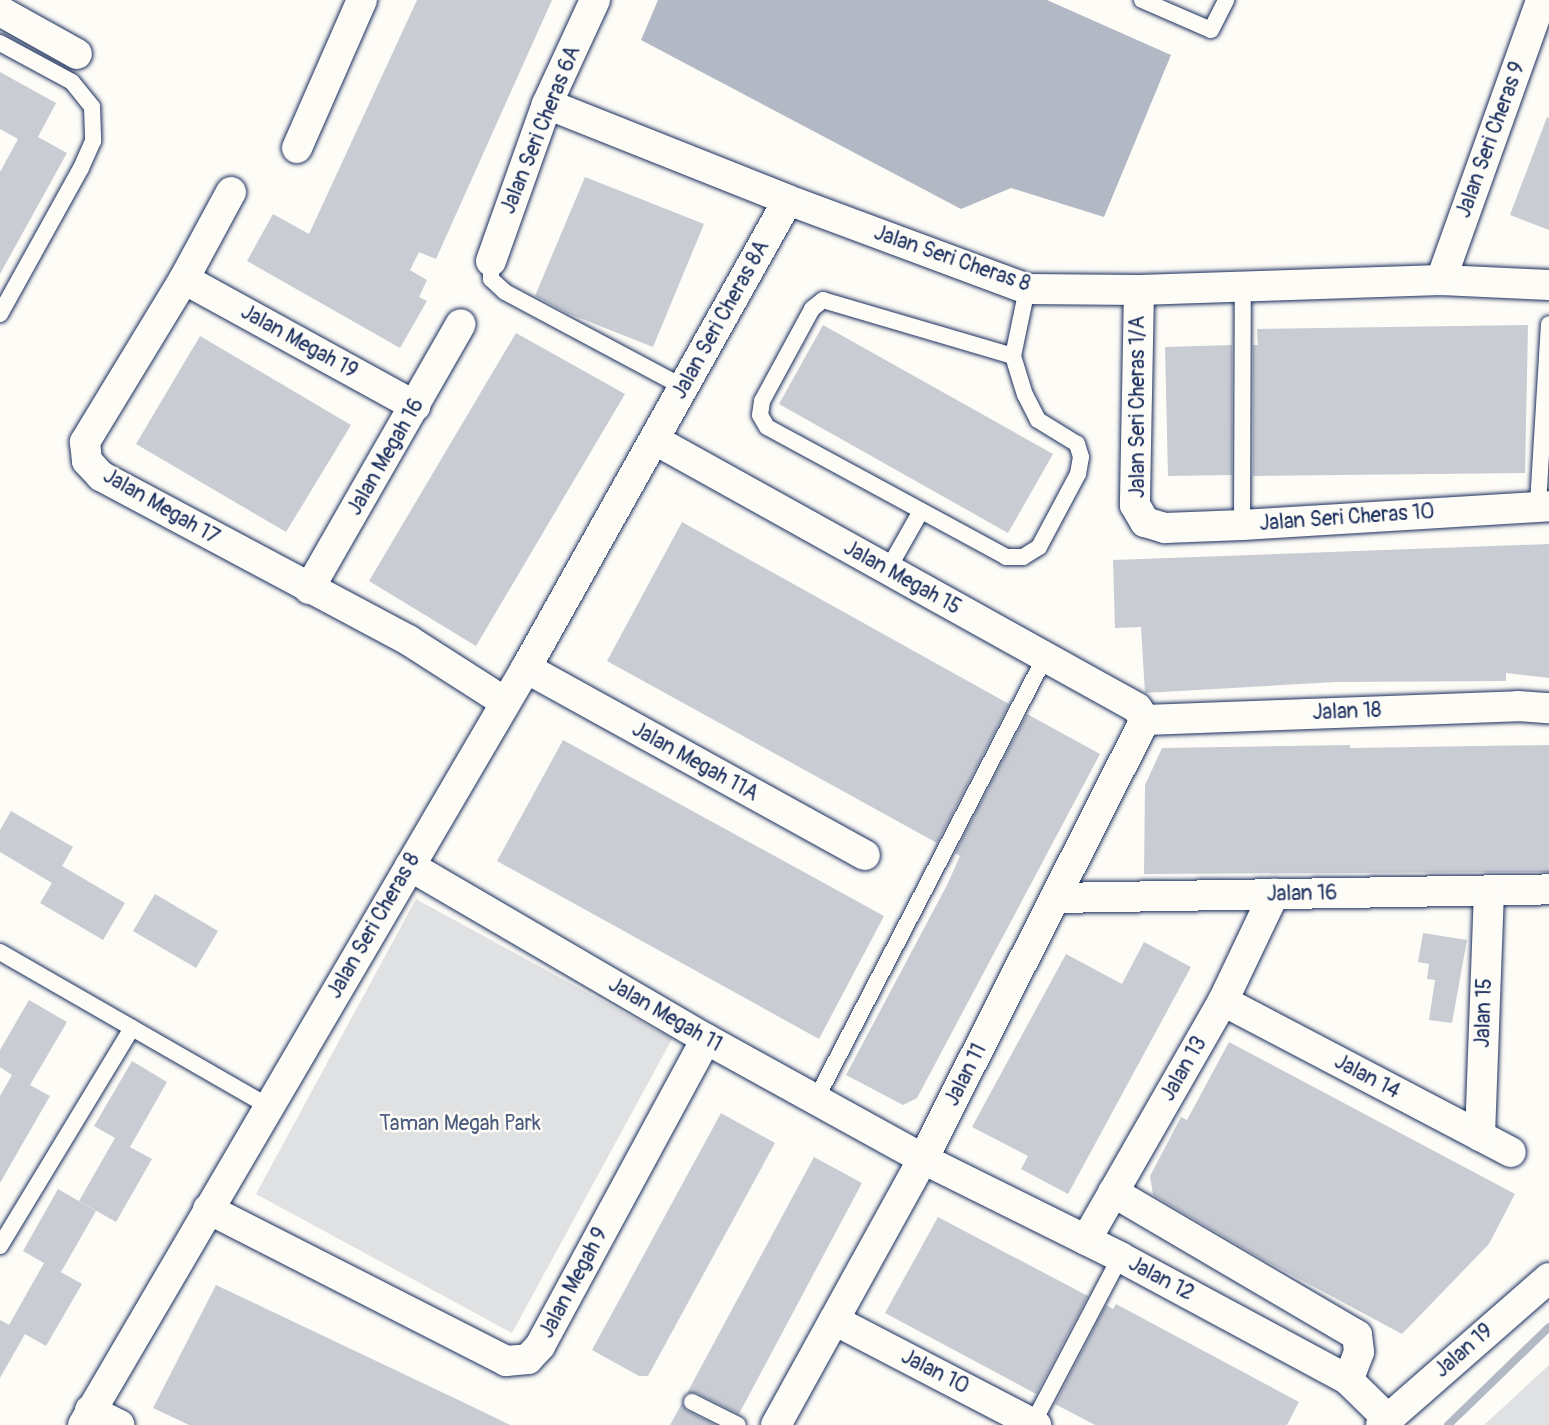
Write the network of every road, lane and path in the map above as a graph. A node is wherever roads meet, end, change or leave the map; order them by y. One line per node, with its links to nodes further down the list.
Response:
1 (362, 0): 10 (street)
2 (595, 0): 9 (street, Jalan Seri Cheras 6A)
3 (1142, 0): 4 (lane)
4 (1226, 0)
5 (1541, 0): 15 (street, Jalan Seri Cheras 9)
6 (0, 11): 8 (street)
7 (0, 43): 20 (lane)
8 (77, 54)
9 (547, 104): 12 (street, Jalan Seri Cheras 8); 13 (street, Jalan Seri Cheras 6A)
10 (298, 148)
11 (231, 192): 14 (street, Jalan Megah 17)
12 (788, 200): 18 (street, Jalan Seri Cheras 8); 24 (street, Jalan Seri Cheras 8A)
13 (491, 261): 24 (lane)
14 (184, 279): 25 (street, Jalan Megah 19); 32 (street, Jalan Megah 17)
15 (1441, 280): 16 (street, Jalan Seri Cheras 8); 17 (street, Jalan Seri Cheras 8)
16 (1243, 285): 19 (street, Jalan Seri Cheras 8); 30 (lane)
17 (1549, 285)
18 (1027, 289): 19 (street, Jalan Seri Cheras 8); 23 (lane)
19 (1139, 290): 29 (street, Jalan Seri Cheras 1/A)
20 (0, 314)
21 (461, 324): 25 (street, Jalan Megah 16)
22 (1549, 324): 27 (lane)
23 (1013, 356): 28 (lane); 28 (lane)
24 (683, 387): 26 (street, Jalan Seri Cheras 8A)
25 (415, 406): 32 (street, Jalan Megah 16)
26 (654, 440): 31 (street, Jalan Megah 15); 34 (street, Jalan Seri Cheras 8)
27 (1544, 505): 30 (street, Jalan Seri Cheras 10)
28 (921, 511): 31 (lane)
29 (1145, 522): 30 (street, Jalan Seri Cheras 10)
30 (1242, 525)
31 (887, 571): 33 (street, Jalan Megah 15)
32 (309, 589): 35 (street, Jalan Megah 17)
33 (1045, 657): 37 (street, Jalan Megah 15); 48 (lane)
34 (526, 668): 35 (street, Jalan Seri Cheras 8); 38 (street, Jalan Megah 11A)
35 (505, 702): 39 (street, Jalan Seri Cheras 8)
36 (1549, 708): 37 (street, Jalan 18)
37 (1145, 720): 43 (street, Jalan 11)
38 (865, 855)
39 (410, 866): 47 (street, Jalan Megah 11); 49 (street, Jalan Seri Cheras 8)
40 (1549, 889): 41 (street, Jalan 16)
41 (1489, 890): 42 (street, Jalan 16); 50 (street, Jalan 15)
42 (1274, 894): 43 (street, Jalan 16); 45 (street, Jalan 13)
43 (1055, 898): 52 (street, Jalan 11)
44 (0, 952): 46 (lane)
45 (1223, 1001): 50 (street, Jalan 14); 53 (street, Jalan 13)
46 (132, 1028): 49 (lane); 56 (lane)
47 (706, 1039): 48 (street, Jalan Megah 11); 54 (street, Jalan Megah 9)
48 (816, 1099): 52 (street, Jalan Megah 11)
49 (268, 1106): 54 (street, Jalan Seri Cheras 8)
50 (1480, 1136): 51 (street, Jalan 14)
51 (1511, 1152)
52 (923, 1159): 55 (street, Jalan 12); 59 (street, Jalan 11)
53 (1114, 1192): 55 (street, Jalan 13); 60 (street)
54 (208, 1209): 62 (street, Jalan Seri Cheras 8)
55 (1086, 1240): 57 (street, Jalan 12)
56 (0, 1247)
57 (1120, 1257): 60 (street, Jalan 12); 64 (lane)
58 (1549, 1278): 63 (street, Jalan 19)
59 (834, 1320): 64 (street, Jalan 10); 67 (street, Jalan 11)
60 (1348, 1380): 63 (street, Jalan 12)
61 (692, 1402): 66 (lane)
62 (86, 1418): 65 (street)
63 (1384, 1421)
64 (1035, 1424)
65 (119, 1425)
66 (738, 1425)
67 (776, 1425)

